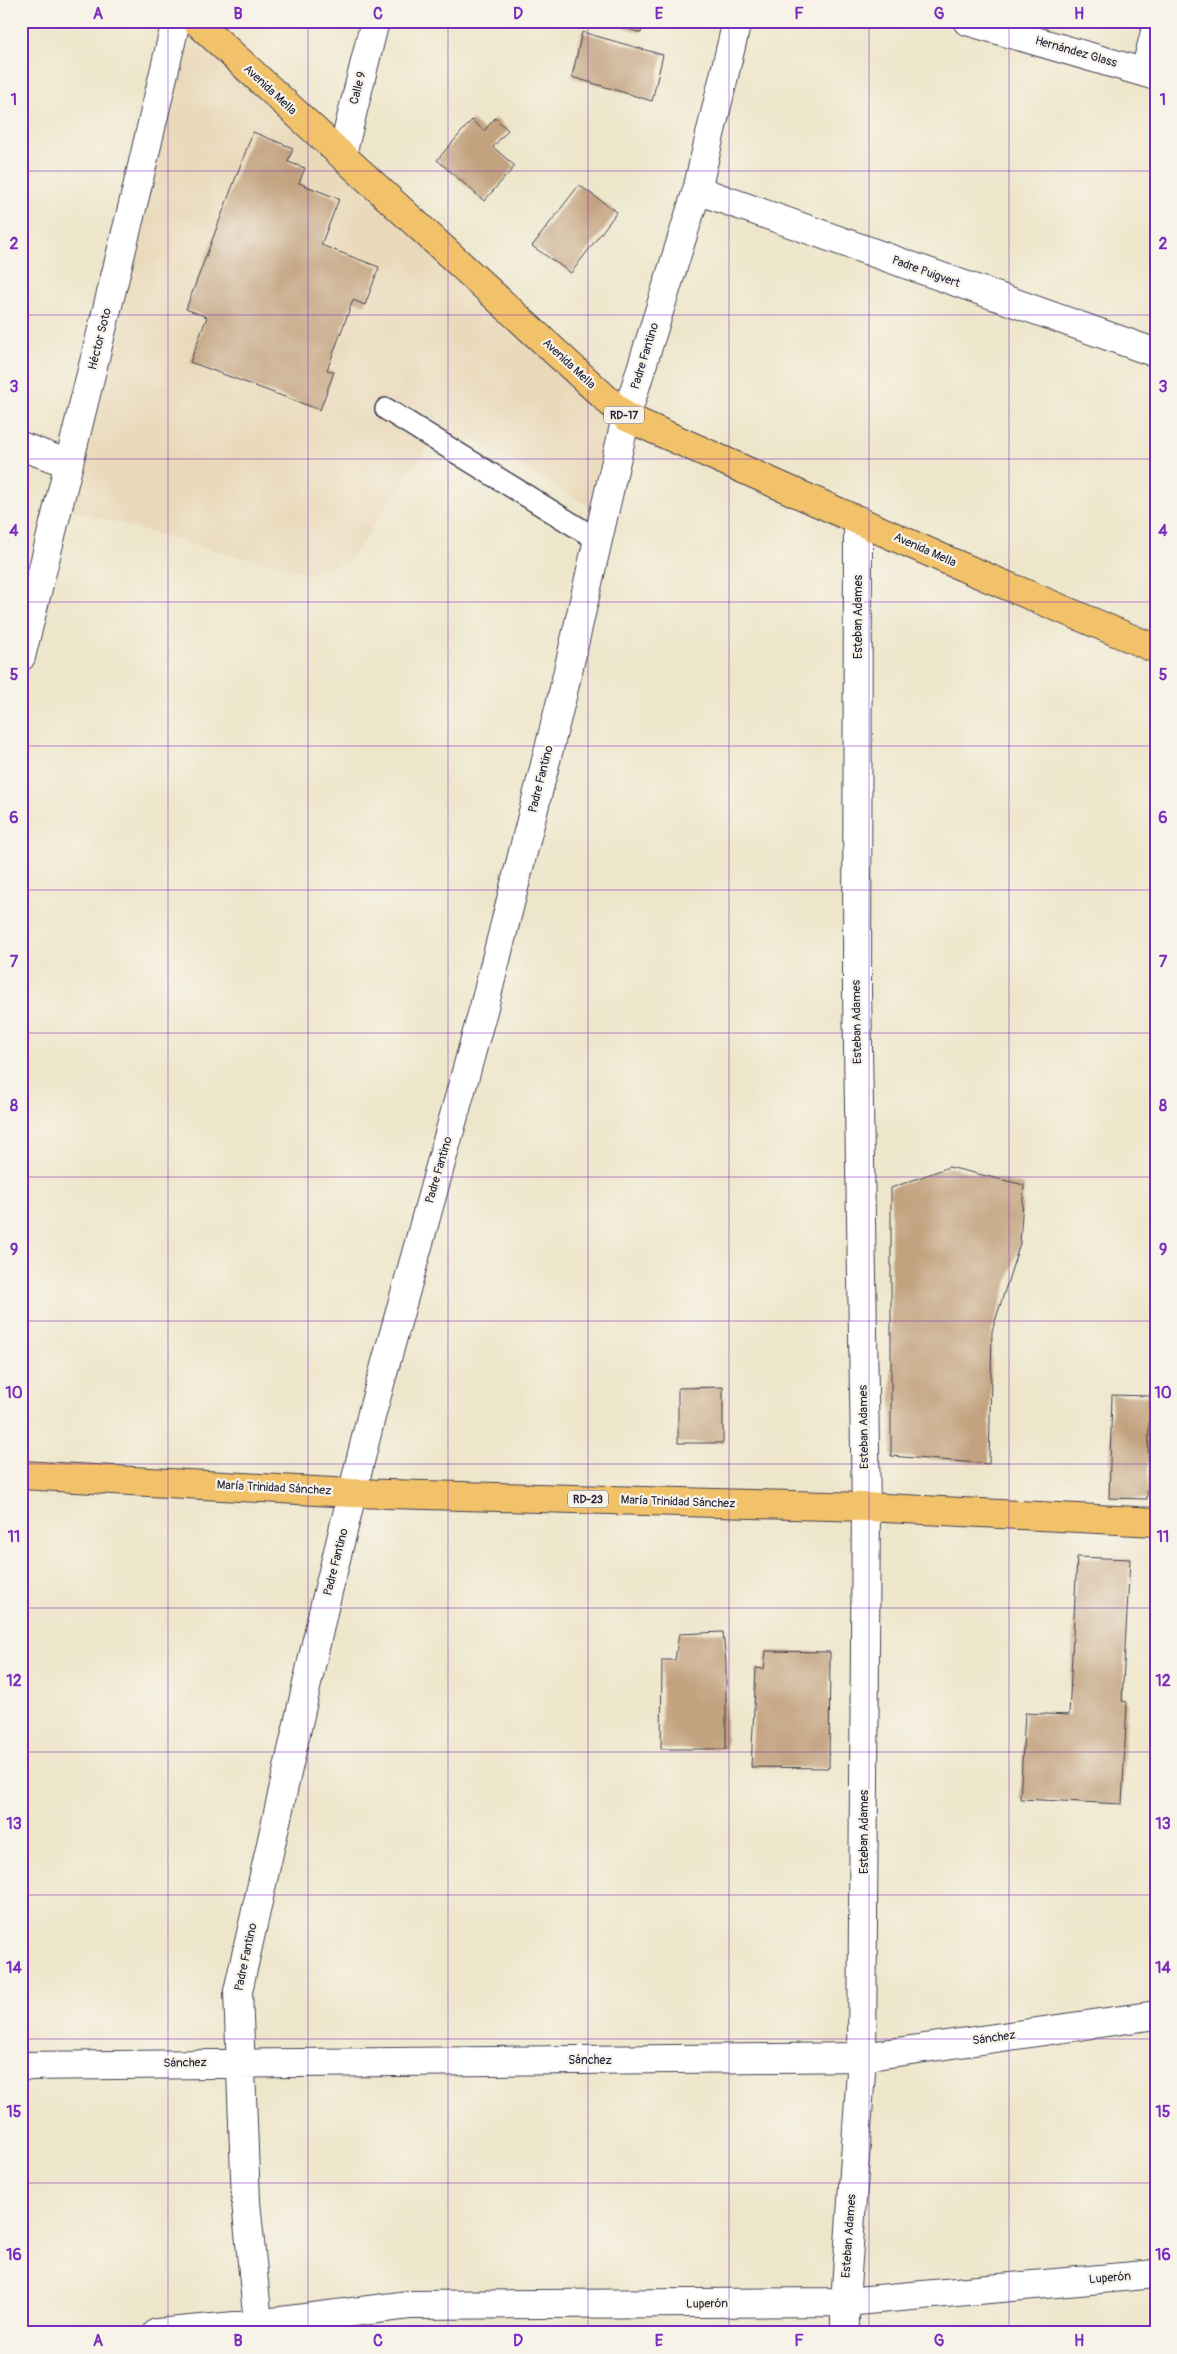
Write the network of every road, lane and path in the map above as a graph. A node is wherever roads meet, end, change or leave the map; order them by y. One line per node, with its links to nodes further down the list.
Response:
1 (176, 21): 14 (street, Héctor Soto)
2 (196, 21): 8 (main road, Avenida Mella / RD-17)
3 (375, 21): 8 (street, Calle 9)
4 (737, 21): 9 (street, Padre Fantino)
5 (967, 21): 7 (street, Hernández Glass)
6 (1156, 28): 7 (street)
7 (1150, 74)
8 (342, 155): 12 (main road, Avenida Mella / RD-17)
9 (697, 190): 10 (street, Padre Puigvert); 12 (street, Padre Fantino)
10 (1156, 353)
11 (386, 409): 16 (lane)
12 (626, 416): 15 (main road, Avenida Mella / RD-17); 16 (street, Padre Fantino)
13 (21, 446): 14 (street)
14 (69, 464): 17 (street, Héctor Soto)
15 (858, 520): 18 (main road, Avenida Mella / RD-17); 22 (street, Esteban Adames)
16 (598, 540): 21 (street, Padre Fantino)
17 (30, 585): 19 (street, Héctor Soto)
18 (1156, 649)
19 (21, 657)
20 (21, 1475): 21 (main road, María Trinidad Sánchez / RD-23)
21 (352, 1493): 22 (main road, María Trinidad Sánchez / RD-23); 26 (street, Padre Fantino)
22 (866, 1507): 23 (main road, María Trinidad Sánchez / RD-23); 25 (street, Esteban Adames)
23 (1156, 1522)
24 (1156, 2015): 25 (street, Sánchez)
25 (862, 2057): 26 (street, Sánchez); 29 (street, Esteban Adames)
26 (239, 2062): 27 (street, Sánchez); 30 (street, Padre Fantino)
27 (21, 2066)
28 (1156, 2274): 29 (street, Luperón)
29 (845, 2302): 30 (street, Luperón); 32 (street, Esteban Adames)
30 (258, 2328): 31 (street, Luperón)
31 (158, 2333)
32 (845, 2333)

